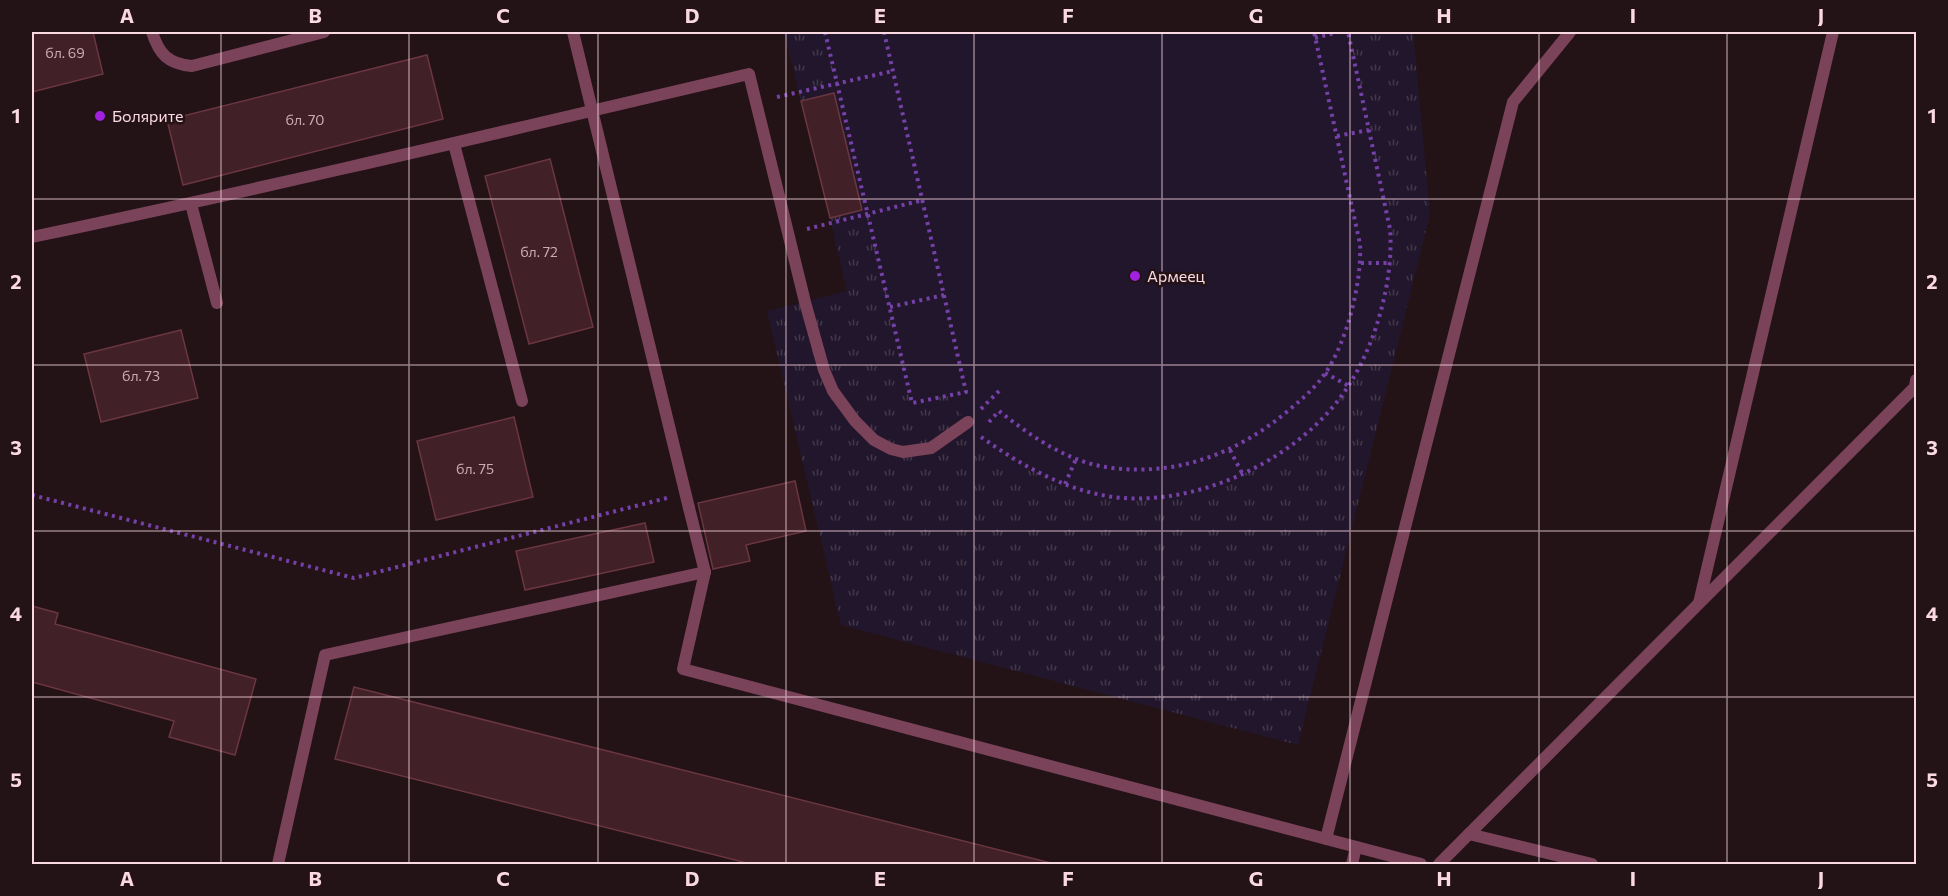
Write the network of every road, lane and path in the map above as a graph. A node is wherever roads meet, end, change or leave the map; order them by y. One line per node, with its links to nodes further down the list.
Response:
1 (152, 32): 2 (street)
2 (324, 32)
3 (573, 32): 15 (street)
4 (825, 32): 13 (path)
5 (884, 32): 12 (path)
6 (1314, 32): 11 (path)
7 (1338, 32): 11 (path)
8 (1348, 32): 16 (path)
9 (1570, 32): 45 (street)
10 (1833, 32): 43 (street)
11 (1315, 38): 17 (path)
12 (893, 71): 13 (path); 19 (path)
13 (838, 84): 14 (path); 21 (path)
14 (755, 102): 15 (street); 22 (street)
15 (592, 111): 18 (street); 40 (street)
16 (1369, 130): 17 (path); 25 (path)
17 (1336, 136): 24 (path)
18 (454, 144): 20 (street); 32 (street)
19 (923, 200): 21 (path); 26 (path)
20 (191, 204): 23 (street); 27 (street)
21 (868, 214): 22 (path); 28 (path)
22 (788, 233): 34 (street)
23 (32, 237)
24 (1361, 263): 25 (path); 29 (path)
25 (1390, 263): 31 (path)
26 (944, 295): 28 (path); 28 (path)
27 (217, 303)
28 (890, 307)
29 (1325, 373): 31 (path); 36 (path)
30 (1917, 380): 43 (street)
31 (1348, 386): 38 (path)
32 (522, 401)
33 (999, 411): 37 (path)
34 (968, 422)
35 (977, 435): 39 (path)
36 (1230, 450): 37 (path); 38 (path)
37 (1076, 459): 39 (path)
38 (1242, 473): 39 (path)
39 (1065, 484)
40 (686, 494): 41 (path); 42 (street)
41 (32, 495)
42 (705, 572): 45 (street); 47 (street)
43 (1699, 603): 44 (street)
44 (1469, 834): 50 (street); 51 (street)
45 (1326, 839): 46 (street)
46 (1356, 847): 48 (street); 49 (street)
47 (278, 864)
48 (1352, 864)
49 (1421, 864)
50 (1439, 864)
51 (1592, 864)

